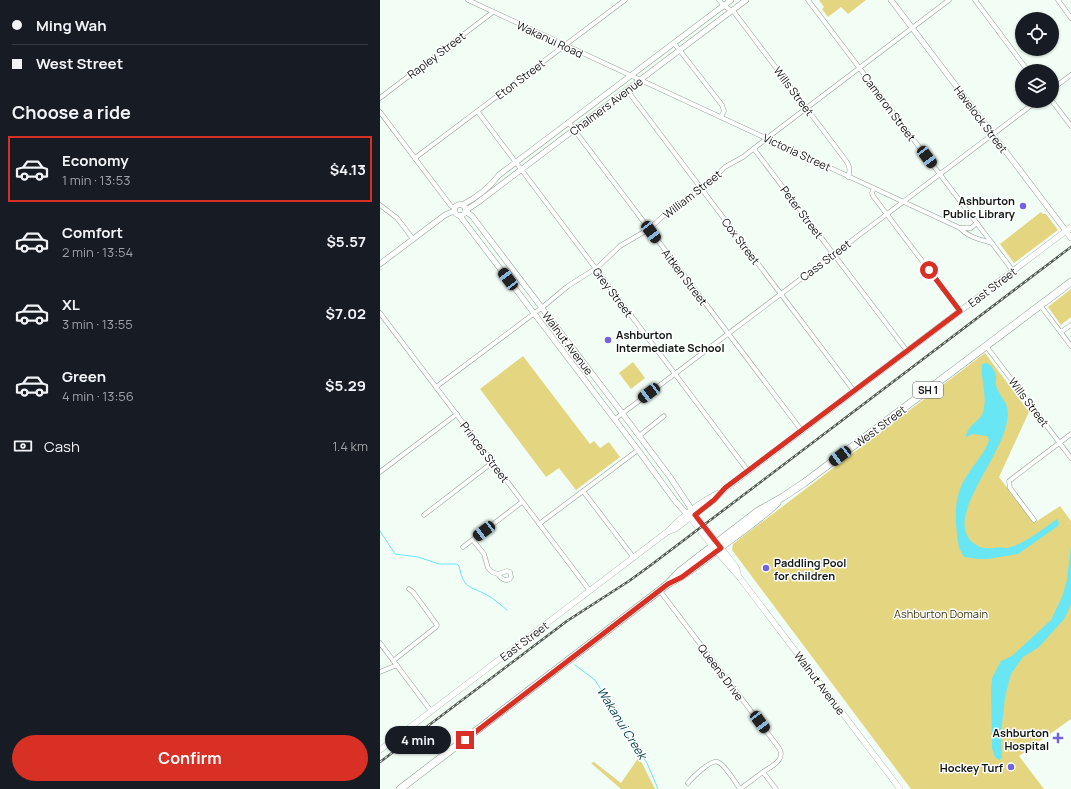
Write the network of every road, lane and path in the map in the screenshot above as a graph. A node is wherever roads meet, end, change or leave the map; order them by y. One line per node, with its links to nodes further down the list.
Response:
1 (468, 0): 13 (street, Wakanui Road)
2 (625, 0): 17 (street, Eton Street)
3 (719, 0): 11 (street)
4 (731, 0): 11 (street, Chalmers Avenue)
5 (746, 0): 12 (street, Chalmers Avenue)
6 (808, 0): 20 (street, Cameron Street)
7 (891, 0): 15 (street, Havelock Street)
8 (949, 0): 15 (street, William Street)
9 (975, 0): 19 (street)
10 (1058, 0): 14 (street)
11 (724, 6): 12 (street); 16 (street, Chalmers Avenue)
12 (731, 9): 18 (street, Chalmers Avenue); 27 (street, Wills Street)
13 (493, 12): 17 (street, Wakanui Road); 26 (street, Rapley Street)
14 (1071, 18)
15 (912, 28): 20 (street, William Street); 36 (street, Havelock Street)
16 (674, 43): 18 (street); 22 (street, Chalmers Avenue)
17 (565, 45): 22 (street, Wakanui Road); 31 (street, Eton Street)
18 (680, 50): 23 (street, Chalmers Avenue); 32 (street)
19 (1023, 64)
20 (859, 68): 27 (street, William Street); 42 (street, Cameron Street)
21 (1071, 75): 24 (street)
22 (632, 76): 23 (street, Victoria Street); 33 (street, Chalmers Avenue)
23 (641, 80): 25 (street, Chalmers Avenue); 32 (street, Victoria Street)
24 (1059, 84)
25 (627, 90): 35 (street, Chalmers Avenue); 45 (street, Cox Street)
26 (380, 98)
27 (806, 108): 37 (street, William Street); 43 (street, Wills Street)
28 (1027, 108): 36 (street, Cass Street)
29 (1057, 108): 34 (street)
30 (380, 112): 39 (street)
31 (478, 112): 39 (street, Eton Street); 40 (street, Grey Street)
32 (721, 117): 37 (street, Victoria Street)
33 (568, 123): 35 (street, Aitken Street); 40 (street, Chalmers Avenue)
34 (1071, 126)
35 (574, 130): 41 (street, Chalmers Avenue); 58 (street, Aitken Street)
36 (992, 134): 42 (street, Cass Street); 59 (street, Havelock Street)
37 (767, 139): 38 (street, William Street); 43 (street, Victoria Street)
38 (754, 149): 45 (street, William Street); 64 (street, Peter Street)
39 (415, 158): 50 (street)
40 (515, 163): 41 (street, Grey Street); 49 (street, Chalmers Avenue)
41 (521, 170): 47 (street, Chalmers Avenue); 66 (street, Grey Street)
42 (939, 174): 46 (street, Cass Street); 55 (street, Cameron Street)
43 (848, 176): 44 (street, Victoria Street)
44 (874, 188): 46 (street, Victoria Street); 52 (street)
45 (702, 189): 58 (street, William Street); 69 (street, Cox Street)
46 (902, 202): 52 (street, Cass Street); 56 (street, Victoria Street)
47 (477, 204): 51 (street, Chalmers Avenue); 54 (street)
48 (380, 205): 62 (street)
49 (462, 205): 50 (street); 51 (street)
50 (455, 209): 53 (street); 62 (street)
51 (465, 211): 53 (street); 54 (street, Walnut Avenue)
52 (886, 214): 64 (street, Cass Street); 72 (street)
53 (460, 216): 74 (street, Walnut Avenue)
54 (472, 216): 71 (street, Walnut Avenue)
55 (977, 223): 57 (street); 63 (street, Cameron Street)
56 (960, 228): 57 (street, Victoria Street); 60 (street, Victoria Street)
57 (971, 228): 60 (street)
58 (649, 229): 66 (street, William Street); 77 (street, Aitken Street)
59 (1068, 229): 61 (main road, Havelock Street); 67 (main road, East Street)
60 (973, 236): 63 (street, Victoria Street)
61 (1071, 238)
62 (413, 239): 65 (street)
63 (992, 243): 67 (street, Cameron Street)
64 (834, 253): 69 (street, Cass Street); 80 (street, Peter Street)
65 (380, 264)
66 (596, 269): 71 (street, William Street); 81 (street, Grey Street)
67 (1013, 271): 72 (main road, East Street)
68 (1071, 282): 70 (highway, West Street / SH 1)
69 (781, 293): 77 (street, Cass Street); 83 (street, Cox Street)
70 (1039, 305): 76 (street); 78 (highway, West Street / SH 1)
71 (541, 308): 74 (street, William Street); 84 (street, Walnut Avenue)
72 (960, 311): 80 (main road, East Street)
73 (380, 313): 82 (street, Princes Street)
74 (534, 314): 82 (street, William Street); 87 (street, Walnut Avenue)
75 (1071, 325): 76 (street)
76 (1061, 332): 79 (street)
77 (728, 334): 81 (street, Cass Street); 88 (street, Aitken Street)
78 (986, 346): 91 (street, Wills Street); 107 (highway, West Street / SH 1)
79 (1071, 346)
80 (907, 351): 83 (main road, East Street)
81 (675, 374): 84 (street, Cass Street); 95 (street, Grey Street)
82 (436, 387): 85 (street, Princes Street)
83 (854, 391): 88 (main road, East Street)
84 (622, 413): 87 (street, Cass Street); 90 (street, Walnut Avenue)
85 (457, 414): 94 (street, Princes Street); 96 (street)
86 (664, 416): 90 (street)
87 (615, 419): 92 (street, Walnut Avenue)
88 (802, 431): 95 (main road, East Street)
89 (1071, 434): 91 (street)
90 (638, 436): 97 (street, Walnut Avenue)
91 (1060, 443): 93 (street, Wills Street); 103 (street)
92 (638, 450): 98 (street, Walnut Avenue); 99 (street)
93 (1071, 458)
94 (493, 462): 100 (street, Princes Street); 102 (street)
95 (748, 471): 101 (main road, East Street)
96 (380, 472)
97 (670, 477): 98 (street); 101 (street, Walnut Avenue)
98 (662, 483): 101 (street, Walnut Avenue)
99 (583, 491): 104 (street); 108 (street)
100 (522, 502): 104 (street, Princes Street); 105 (street)
101 (691, 514): 107 (main road, Walnut Avenue); 108 (main road, East Street)
102 (424, 515)
103 (1034, 520)
104 (540, 524): 111 (street, Princes Street)
105 (473, 540): 106 (street); 109 (street)
106 (463, 547)
107 (716, 547): 112 (highway, West Street / SH 1); 121 (main road, Walnut Avenue)
108 (634, 558): 111 (main road, East Street)
109 (498, 574)
110 (409, 589): 114 (street)
111 (590, 591): 117 (main road, East Street)
112 (660, 591): 119 (street, Queens Drive); 122 (highway, West Street / SH 1)
113 (380, 643): 114 (street)
114 (393, 661): 115 (street)
115 (397, 665): 116 (street); 117 (street)
116 (380, 672)
117 (431, 711): 118 (main road, East Street)
118 (380, 750)
119 (763, 772): 123 (street); 124 (street)
120 (688, 783): 123 (street)
121 (898, 788)
122 (400, 789)
123 (740, 789)
124 (776, 789)

